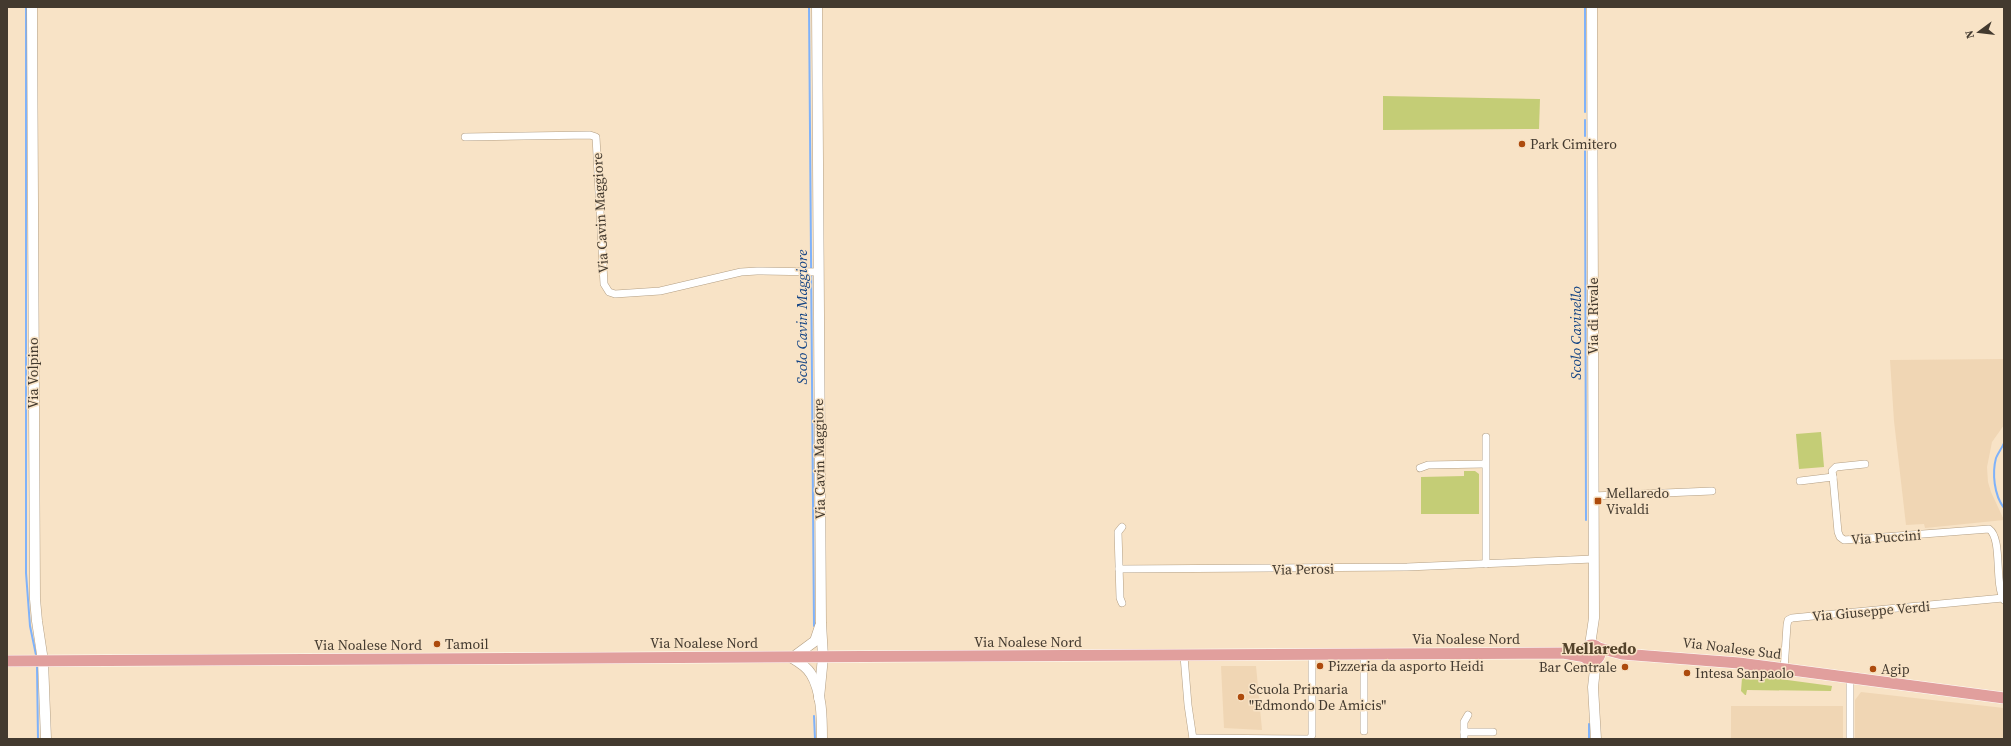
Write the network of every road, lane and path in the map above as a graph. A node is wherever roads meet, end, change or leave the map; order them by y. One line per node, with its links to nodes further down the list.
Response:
1 (32, 7): 30 (street, Via Volpino)
2 (817, 7): 5 (street, Via Cavin Maggiore)
3 (1592, 7): 13 (street, Via di Rivale)
4 (465, 137): 5 (street, Via Cavin Maggiore)
5 (812, 272): 21 (street, Via Cavin Maggiore)
6 (1486, 437): 7 (street)
7 (1485, 464): 9 (street); 17 (street)
8 (1865, 464): 10 (street)
9 (1420, 468)
10 (1833, 477): 11 (street); 15 (street, Via Puccini)
11 (1800, 481)
12 (1712, 491): 13 (street)
13 (1593, 496): 16 (street, Via di Rivale)
14 (1122, 527): 18 (street)
15 (1992, 531): 19 (street, Via Giuseppe Verdi)
16 (1594, 559): 17 (street, Via Perosi); 23 (street, Via di Rivale)
17 (1486, 564): 18 (street, Via Perosi)
18 (1119, 569): 20 (street)
19 (2003, 599): 31 (street, Via Giuseppe Verdi)
20 (1122, 603)
21 (821, 622): 22 (street, Via Cavin Maggiore); 27 (street, Via Cavin Maggiore)
22 (815, 641): 27 (street, Via Cavin Maggiore); 28 (street)
23 (1593, 653): 25 (main road, Via Noalese Nord); 31 (main road, Via Noalese Sud); 44 (street)
24 (1312, 655): 25 (main road, Via Noalese Nord); 26 (main road, Via Noalese Nord); 43 (street)
25 (1364, 655): 37 (street)
26 (1184, 656): 27 (main road, Via Noalese Nord); 40 (street)
27 (820, 657): 28 (main road, Via Noalese Nord); 32 (street, Via Cavin Maggiore); 34 (street, Via Cavin Maggiore)
28 (792, 658): 30 (main road, Via Noalese Nord); 32 (street)
29 (7, 661): 30 (main road, Via Noalese Nord)
30 (43, 661): 41 (street, Via Volpino)
31 (1784, 670): 33 (main road, Via Noalese Sud)
32 (812, 674): 34 (street, Via Cavin Maggiore)
33 (1850, 678): 35 (main road, Via Noalese Sud); 45 (street)
34 (819, 698): 42 (street, Via Cavin Maggiore)
35 (2004, 698)
36 (1468, 716): 39 (street)
37 (1364, 731)
38 (1494, 732): 39 (street)
39 (1464, 736)
40 (1193, 738): 43 (street)
41 (46, 739)
42 (822, 739)
43 (1310, 739)
44 (1596, 739)
45 (1850, 739)

